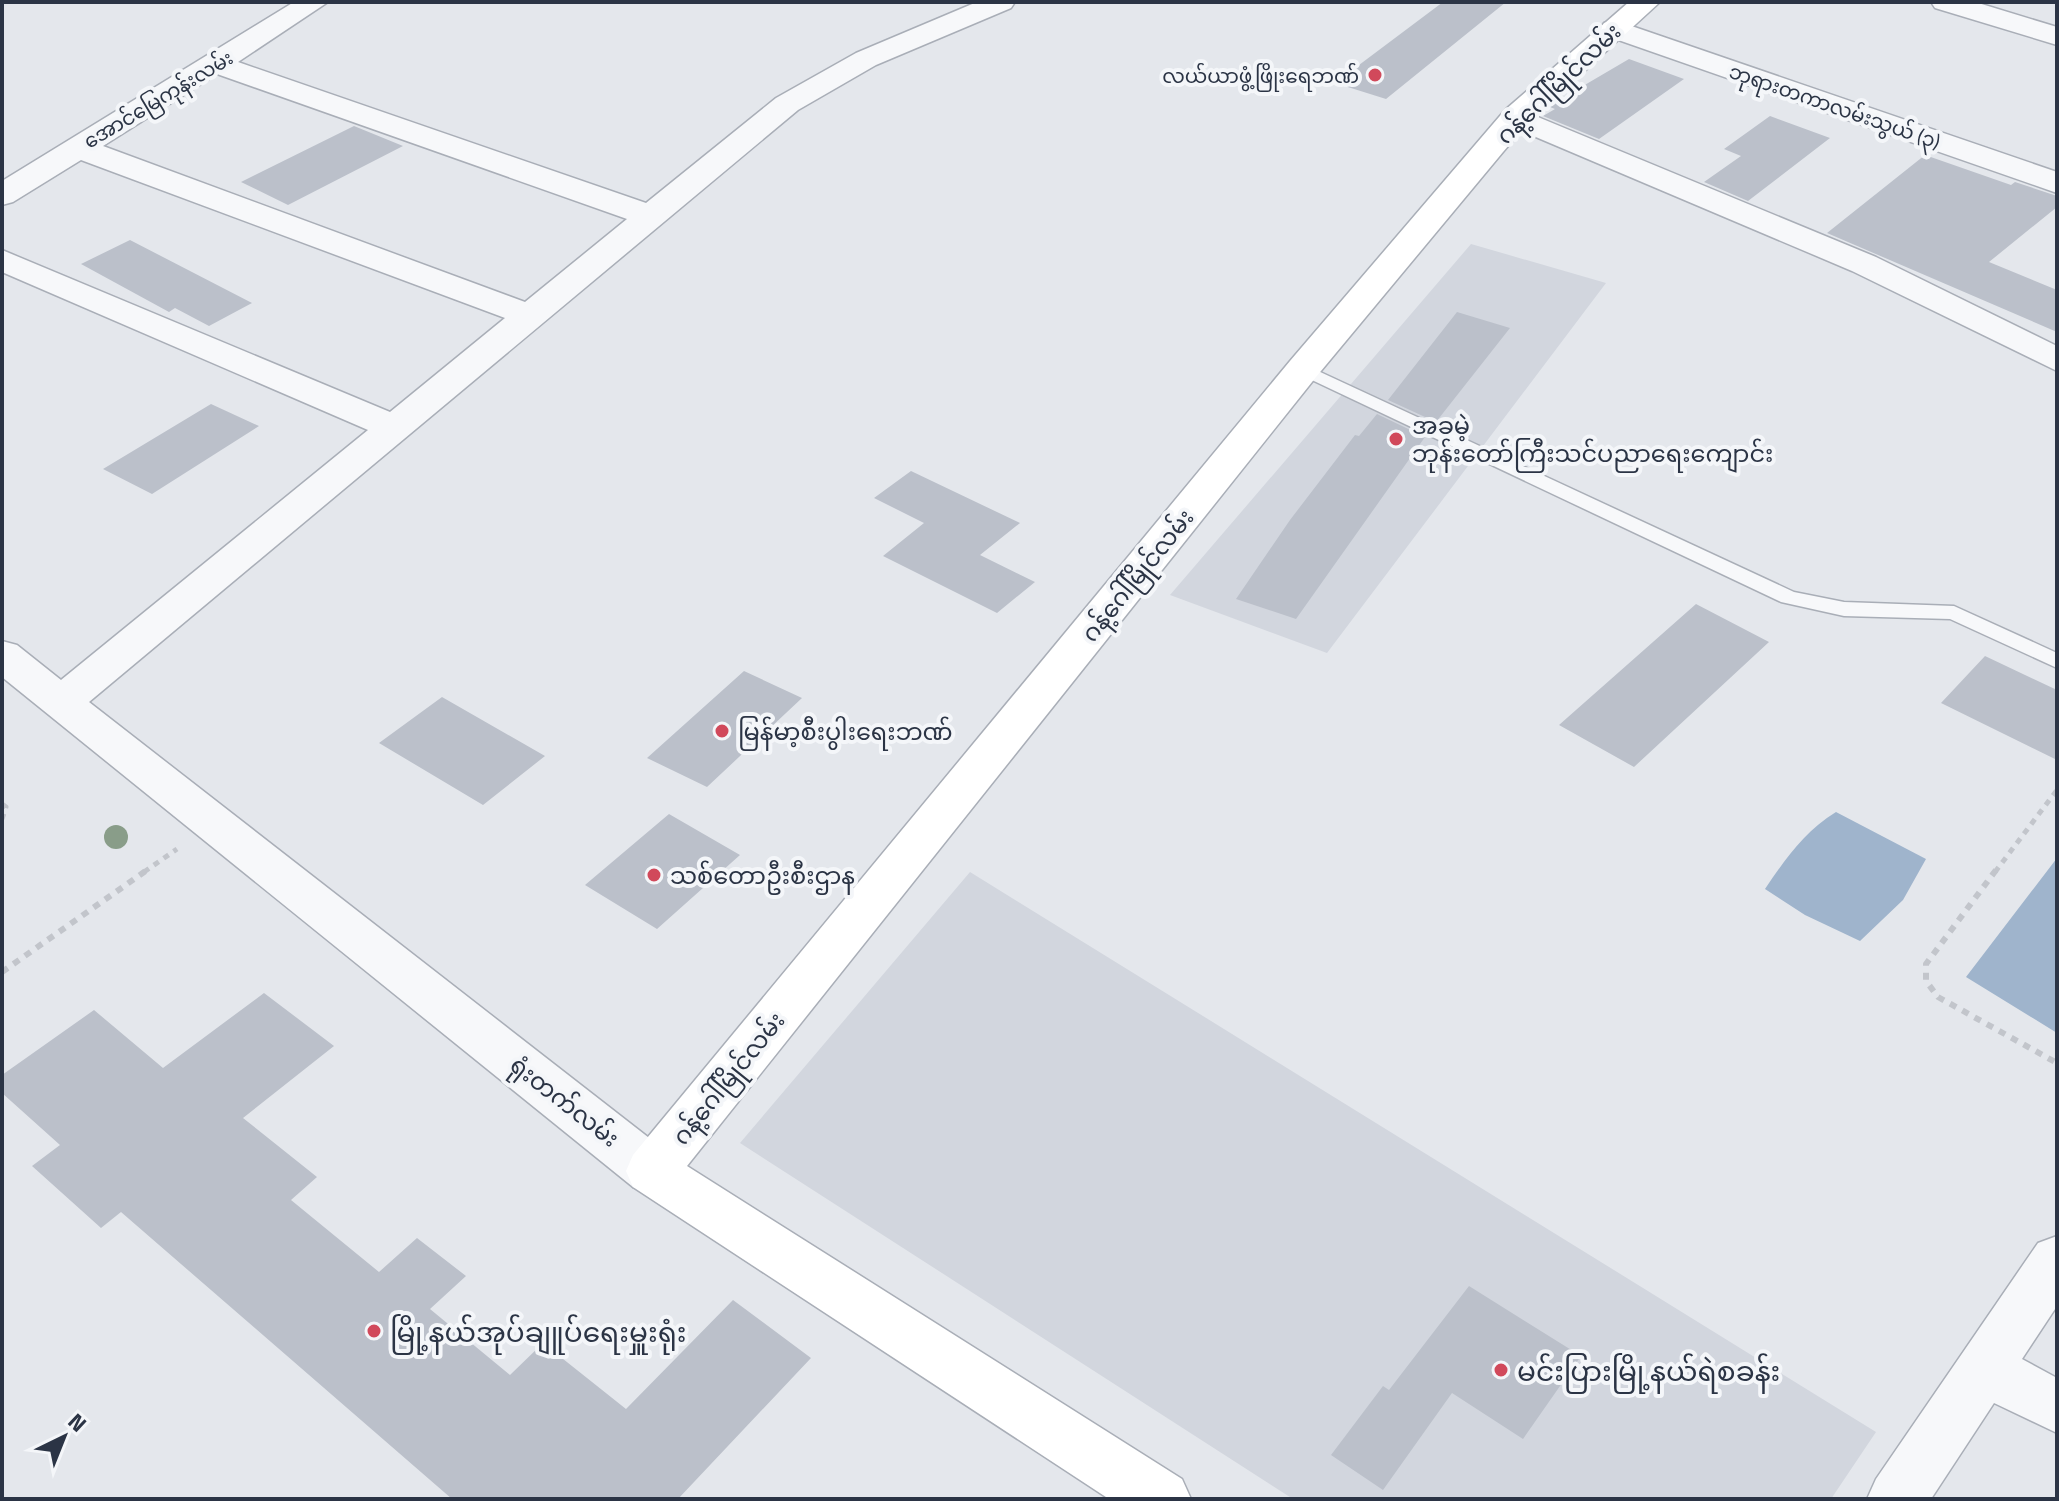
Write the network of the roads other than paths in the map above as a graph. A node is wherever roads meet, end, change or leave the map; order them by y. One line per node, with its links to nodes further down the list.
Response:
1 (314, 2): 8 (street, အောင်မြေကုန်းလမ်း)
2 (1001, 2): 13 (street)
3 (1945, 2): 6 (street)
4 (2040, 2): 6 (street)
5 (1630, 11): 9 (street, ဂန့်ဂေါ်မြိုင်လမ်း); 11 (street, ဘုရားတကာလမ်းသွယ် (၃))
6 (2015, 23): 7 (street)
7 (2057, 36)
8 (216, 64): 10 (street, အောင်မြေကုန်းလမ်း); 13 (street)
9 (1516, 117): 16 (street); 17 (street, ဂန့်ဂေါ်မြိုင်လမ်း)
10 (79, 148): 12 (street, အောင်မြေကုန်းလမ်း); 15 (street)
11 (2057, 183)
12 (2, 195)
13 (651, 216): 15 (street)
14 (2, 260): 18 (street)
15 (529, 315): 18 (street)
16 (2057, 360)
17 (1303, 369): 20 (lane); 22 (street, ဂန့်ဂေါ်မြိုင်လမ်း)
18 (393, 427): 21 (street)
19 (2, 655): 21 (street, ရုံးတက်လမ်း)
20 (2057, 661)
21 (60, 703): 22 (street, ရုံးတက်လမ်း)
22 (652, 1171): 26 (street, ရုံးတက်လမ်း)
23 (2057, 1260): 24 (street)
24 (1984, 1368): 25 (street); 27 (street)
25 (2057, 1407)
26 (1161, 1499)
27 (1897, 1499)

